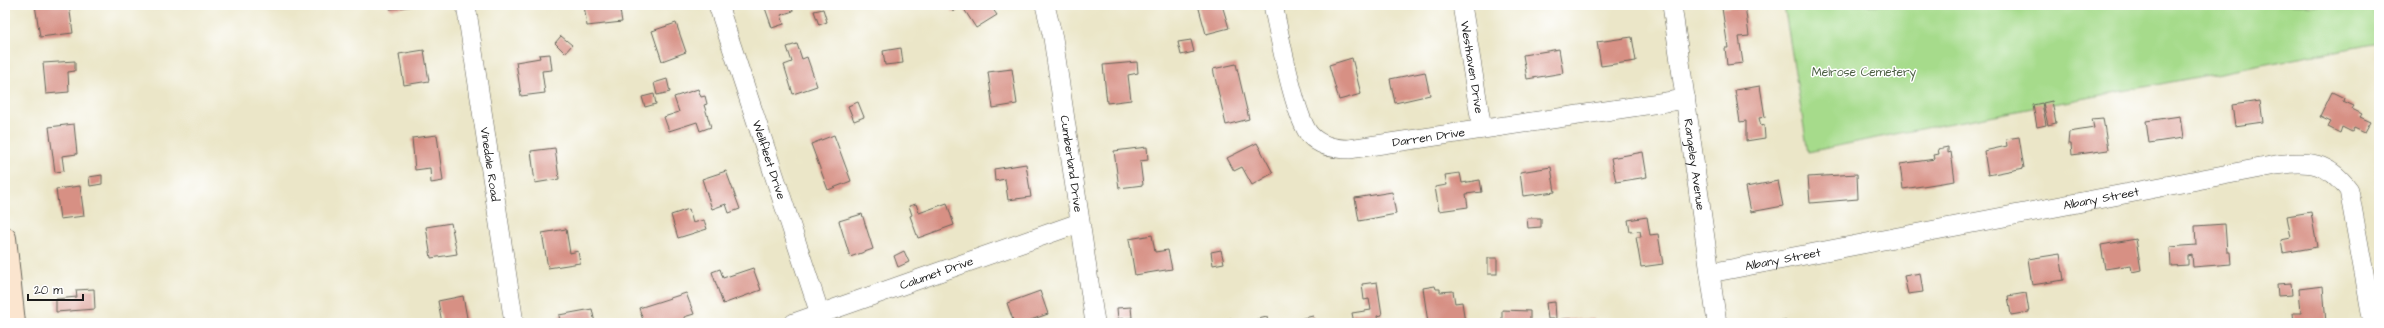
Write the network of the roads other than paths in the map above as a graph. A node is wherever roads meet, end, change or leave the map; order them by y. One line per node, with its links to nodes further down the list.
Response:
1 (466, 5): 14 (street, Vinedale Road)
2 (718, 5): 12 (street, Wellfleet Drive)
3 (1045, 5): 9 (street, Cumberland Drive)
4 (1273, 5): 8 (street, Darren Drive)
5 (1462, 5): 8 (street, Westhaven Drive)
6 (1672, 5): 7 (street, Rangeley Avenue)
7 (1686, 99): 8 (street, Darren Drive); 11 (street, Rangeley Avenue)
8 (1482, 129)
9 (1079, 223): 12 (street, Calumet Drive); 16 (street, Cumberland Drive)
10 (5, 238): 13 (main road)
11 (1710, 273): 17 (street, Rangeley Avenue); 18 (street, Albany Street)
12 (820, 314): 15 (street, Calumet Drive)
13 (14, 323)
14 (514, 323)
15 (794, 323)
16 (1095, 323)
17 (1716, 323)
18 (2373, 323)

